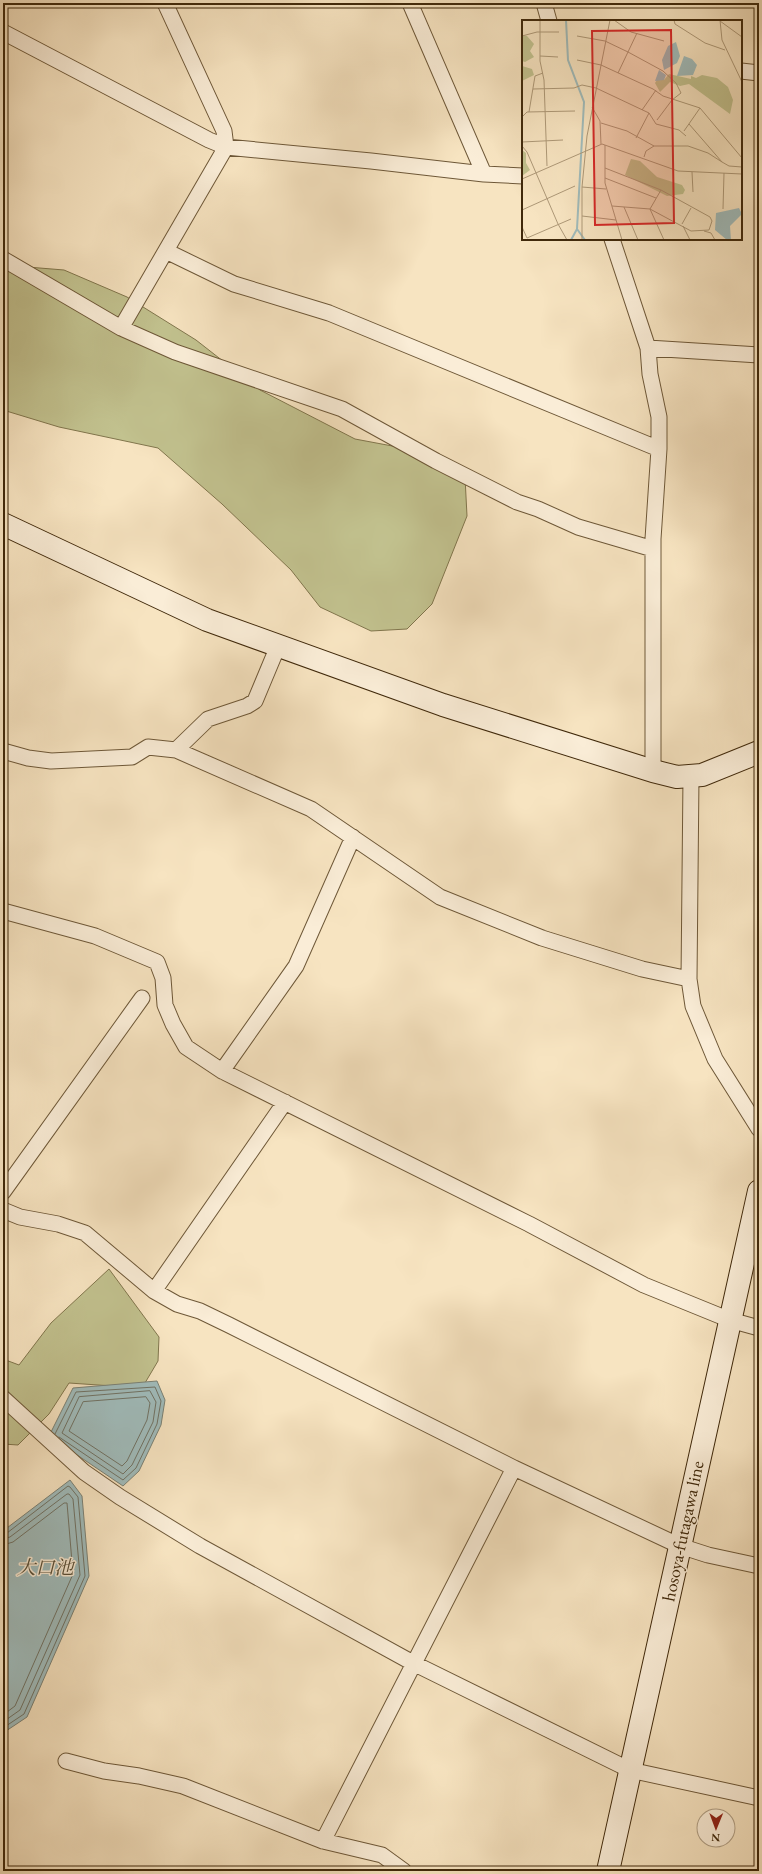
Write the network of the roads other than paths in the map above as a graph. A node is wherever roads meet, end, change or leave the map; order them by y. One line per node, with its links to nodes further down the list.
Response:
1 (165, 3): 8 (street)
2 (410, 3): 9 (street)
3 (544, 3): 4 (street)
4 (549, 20)
5 (3, 32): 8 (street)
6 (742, 71): 7 (street)
7 (759, 73)
8 (226, 147): 9 (street); 12 (street)
9 (484, 174): 10 (street)
10 (522, 176)
11 (612, 240): 15 (street)
12 (166, 251): 14 (street); 17 (street)
13 (3, 259): 14 (street)
14 (121, 328): 19 (street)
15 (648, 348): 16 (street); 17 (street)
16 (759, 355)
17 (659, 449): 19 (street)
18 (3, 524): 20 (street)
19 (653, 550): 24 (street)
20 (278, 646): 21 (street); 24 (street)
21 (176, 750): 22 (street); 26 (street)
22 (3, 751)
23 (759, 752): 25 (street)
24 (652, 771): 25 (street)
25 (691, 776): 28 (street)
26 (353, 837): 28 (street); 30 (street)
27 (3, 911): 30 (street)
28 (689, 979): 32 (street)
29 (142, 998): 34 (street)
30 (222, 1071): 31 (street)
31 (285, 1102): 36 (street); 37 (street)
32 (759, 1129)
33 (759, 1191): 37 (street, hosoya-futagawa line)
34 (3, 1192)
35 (3, 1210): 36 (street)
36 (154, 1291): 40 (street)
37 (730, 1320): 38 (street); 41 (street, hosoya-futagawa line)
38 (759, 1328)
39 (3, 1398): 43 (street)
40 (514, 1468): 41 (street); 43 (street)
41 (680, 1546): 42 (street); 45 (street, hosoya-futagawa line)
42 (759, 1566)
43 (413, 1663): 45 (street); 47 (street)
44 (66, 1761): 47 (street)
45 (630, 1770): 46 (street); 49 (street, hosoya-futagawa line)
46 (759, 1798)
47 (323, 1841): 48 (street)
48 (404, 1871)
49 (608, 1871)

